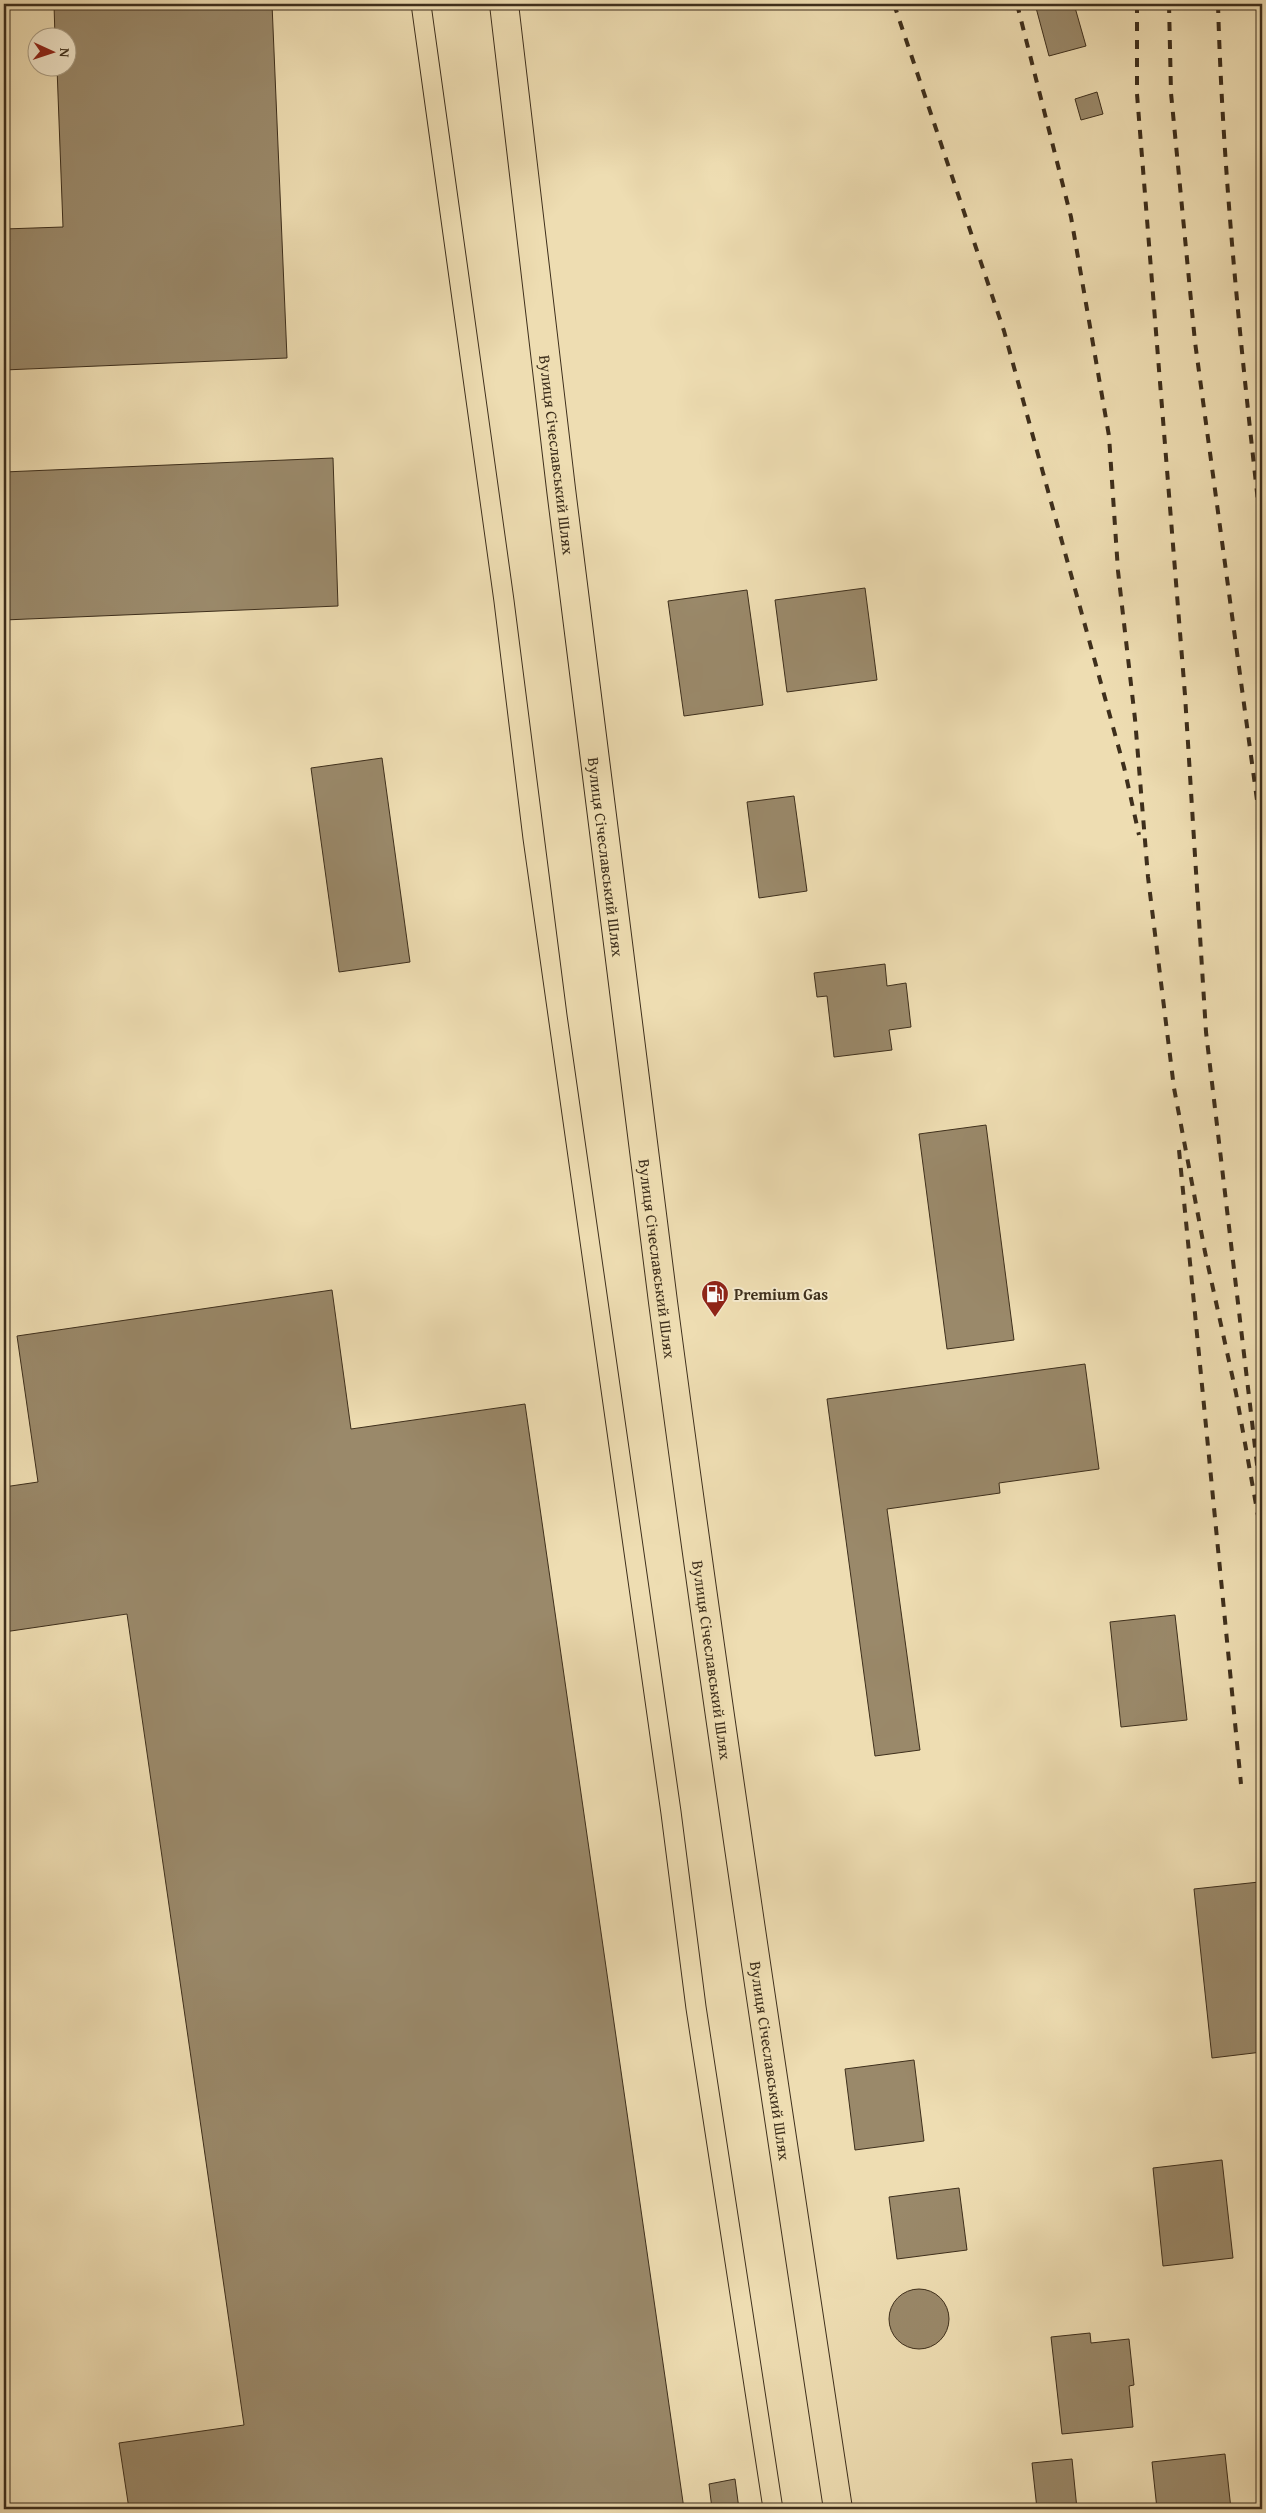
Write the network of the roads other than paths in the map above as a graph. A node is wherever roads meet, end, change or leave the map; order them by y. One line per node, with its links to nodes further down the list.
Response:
1 (504, 4): 2 (main road, Вулиця Січеславський Шлях)
2 (838, 2509)

